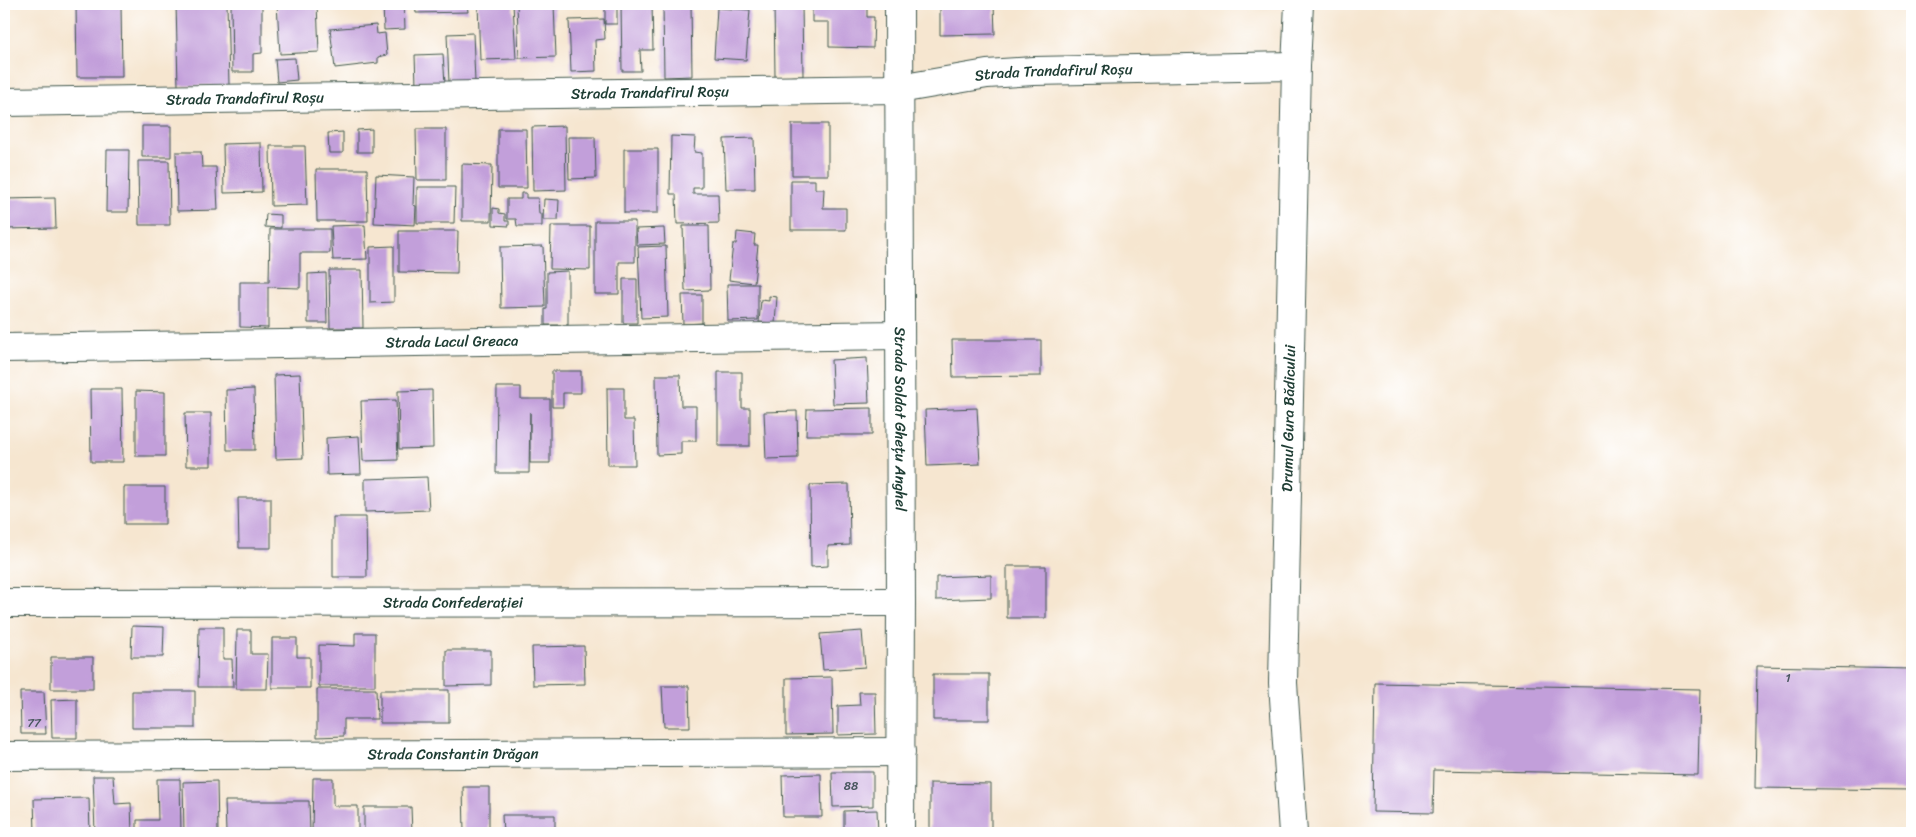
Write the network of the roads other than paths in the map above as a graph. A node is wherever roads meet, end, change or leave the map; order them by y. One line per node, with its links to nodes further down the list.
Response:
1 (899, 4): 4 (street, Strada Soldat Ghețu Anghel)
2 (1299, 4): 3 (street, Drumul Gura Bădicului)
3 (1296, 66): 4 (street, Strada Trandafirul Roșu); 12 (street, Drumul Gura Bădicului)
4 (899, 88): 5 (street, Strada Trandafirul Roșu); 6 (street, Strada Soldat Ghețu Anghel)
5 (4, 102)
6 (900, 335): 7 (street, Strada Lacul Greaca); 8 (street, Strada Soldat Ghețu Anghel)
7 (4, 348)
8 (901, 602): 9 (street, Strada Confederației); 10 (street, Strada Soldat Ghețu Anghel)
9 (4, 603)
10 (901, 752): 11 (street, Strada Constantin Drăgan); 13 (street, Strada Soldat Ghețu Anghel)
11 (4, 756)
12 (1295, 827)
13 (900, 833)

